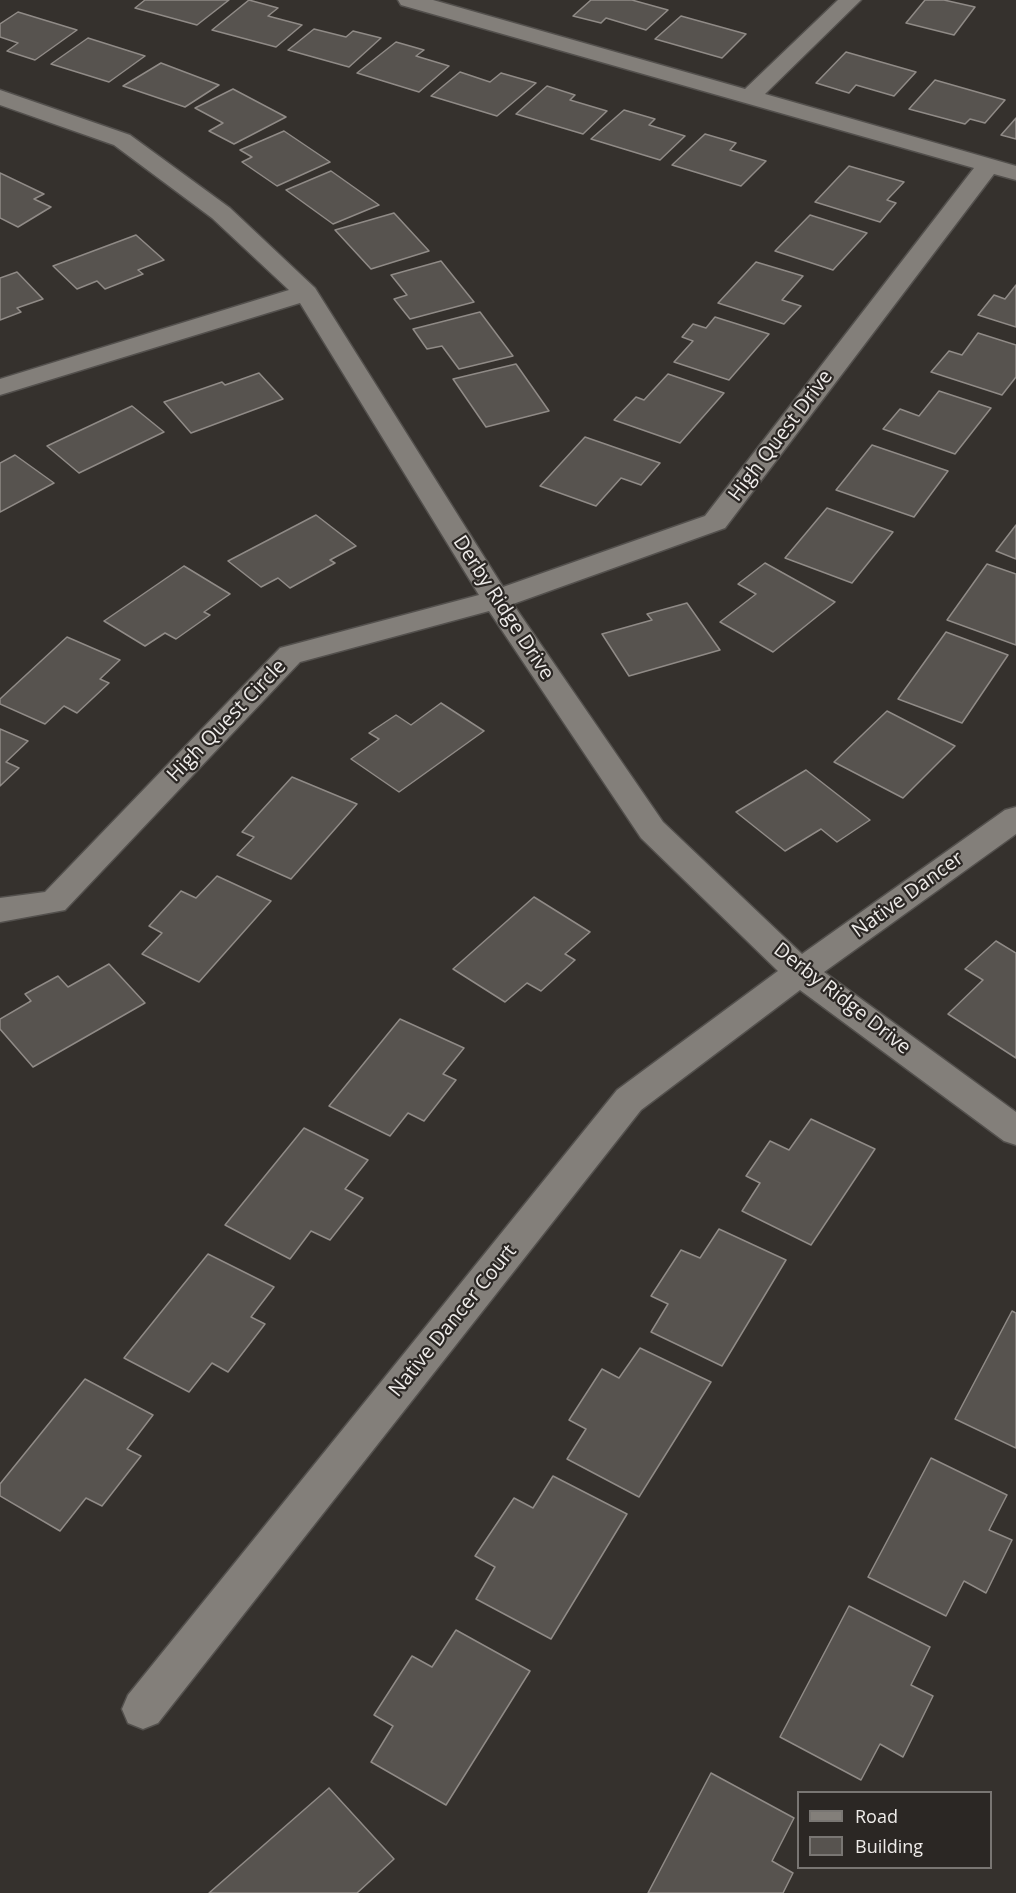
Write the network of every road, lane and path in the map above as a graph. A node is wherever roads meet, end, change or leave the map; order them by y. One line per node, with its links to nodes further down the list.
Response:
1 (409, 0): 3 (street)
2 (850, 0): 3 (street)
3 (751, 96): 5 (street)
4 (0, 97): 7 (street, Derby Ridge Drive)
5 (989, 165): 6 (street); 9 (street, High Quest Drive)
6 (1016, 173)
7 (306, 293): 8 (street); 9 (street, Derby Ridge Drive)
8 (0, 387)
9 (496, 600): 11 (street, High Quest Circle); 12 (street, Derby Ridge Drive)
10 (1016, 818): 12 (street, Native Dancer)
11 (0, 910)
12 (800, 972): 13 (street, Derby Ridge Drive); 14 (street, Native Dancer Court)
13 (1016, 1131)
14 (143, 1709)

